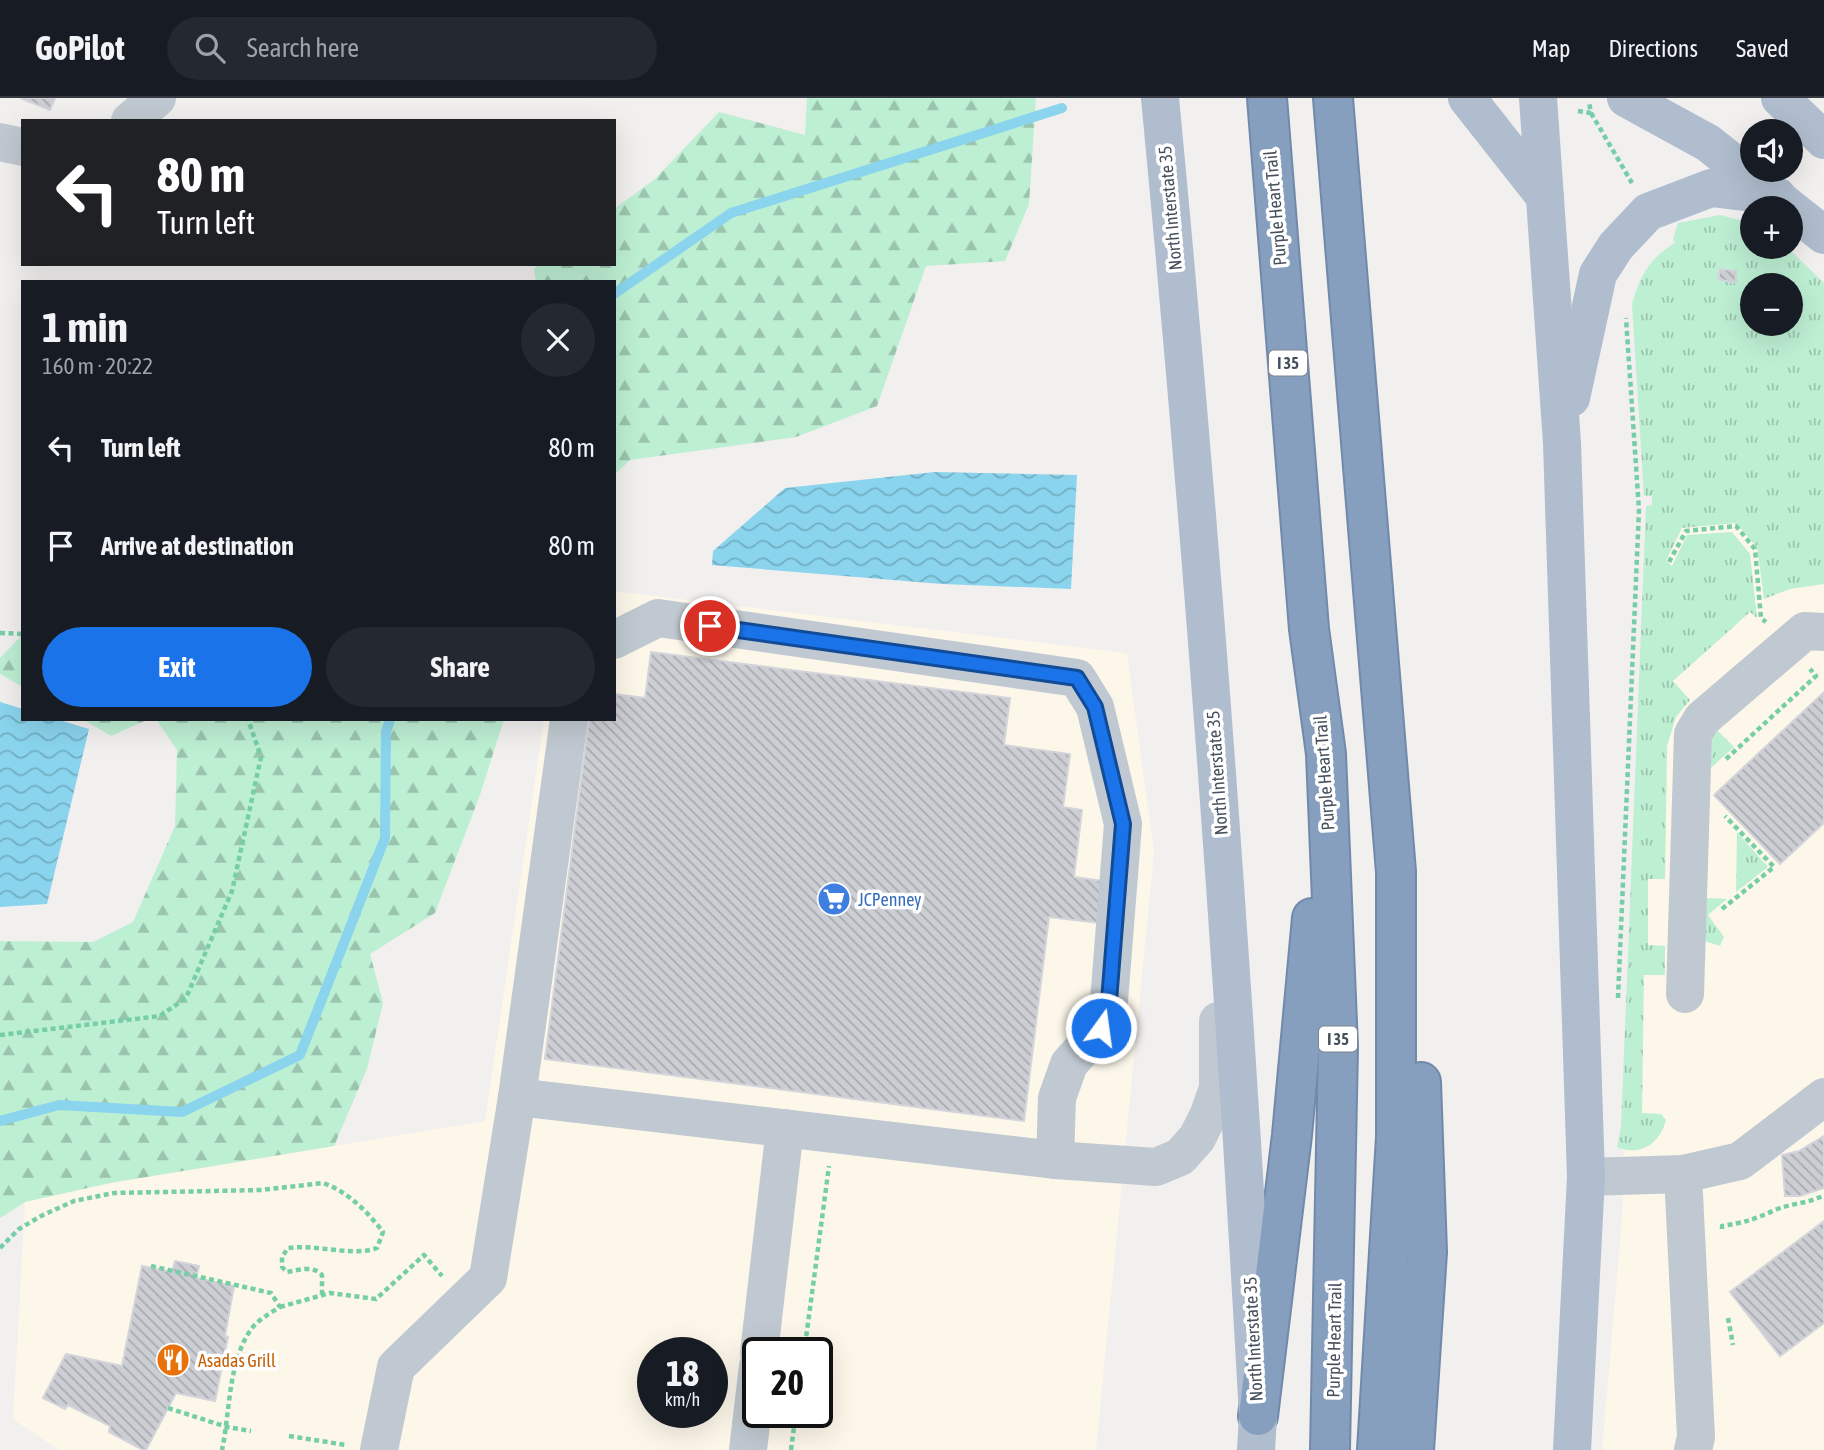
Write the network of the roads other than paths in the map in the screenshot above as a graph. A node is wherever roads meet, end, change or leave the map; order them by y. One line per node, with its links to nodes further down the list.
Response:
1 (157, 98): 10 (lane)
2 (1160, 98): 14 (main road, North Interstate 35)
3 (1178, 98): 14 (main road)
4 (1267, 98): 21 (highway, Purple Heart Trail / I 35)
5 (1334, 98): 23 (highway)
6 (1538, 98): 17 (main road)
7 (1780, 98): 11 (main road)
8 (1468, 99): 17 (main road)
9 (1607, 99): 16 (main road)
10 (132, 119)
11 (1824, 140)
12 (0, 142): 13 (lane)
13 (21, 147)
14 (1165, 150): 26 (main road, North Interstate 35)
15 (1770, 196): 20 (main road)
16 (1776, 196)
17 (1545, 197): 20 (main road)
18 (1803, 218): 19 (main road)
19 (1824, 235)
20 (1562, 443): 33 (main road)
21 (1309, 629): 36 (highway); 39 (highway, Purple Heart Trail / I 35)
22 (616, 638): 31 (lane)
23 (1377, 638): 40 (highway); 41 (highway)
24 (1806, 641): 27 (lane)
25 (569, 721): 28 (lane)
26 (1220, 793): 31 (lane); 36 (main road, North Interstate 35)
27 (1685, 994)
28 (517, 1097): 30 (lane); 37 (lane)
29 (1824, 1097): 32 (lane)
30 (785, 1128): 31 (lane); 34 (lane)
31 (1055, 1160)
32 (1683, 1174): 33 (lane); 43 (lane)
33 (1586, 1177): 42 (main road)
34 (761, 1337)
35 (751, 1428): 38 (lane)
36 (1257, 1433)
37 (363, 1448)
38 (748, 1450)
39 (1330, 1450)
40 (1377, 1450)
41 (1414, 1450)
42 (1572, 1450)
43 (1693, 1450)

